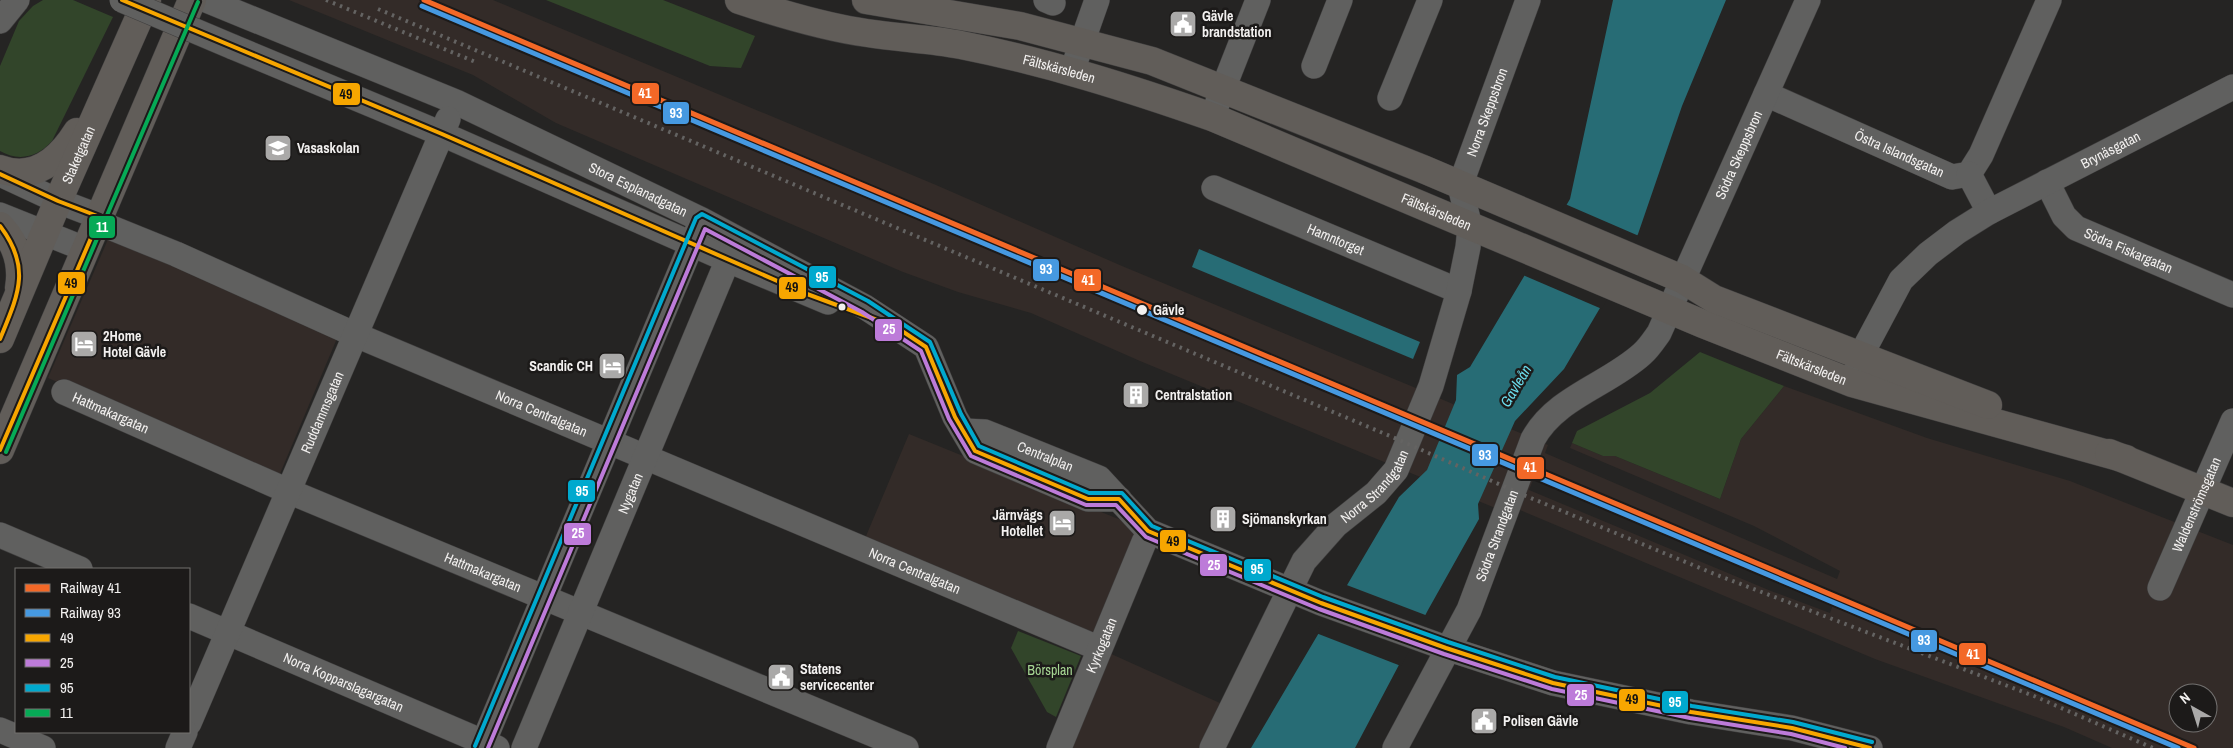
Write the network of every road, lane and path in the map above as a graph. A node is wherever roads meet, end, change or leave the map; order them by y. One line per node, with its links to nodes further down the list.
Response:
1 (6, 0): 17 (street)
2 (17, 0): 18 (street)
3 (122, 0): 29 (street, Stora Esplanadgatan, bridge)
4 (148, 0): 22 (main road, Staketgatan)
5 (192, 0): 39 (main road)
6 (206, 0): 27 (street, Stora Esplanadgatan)
7 (739, 0): 16 (main road, Fältskärsleden)
8 (866, 0): 19 (main road, Fältskärsleden)
9 (1097, 0): 19 (street)
10 (1258, 0): 24 (street)
11 (1340, 0): 20 (street)
12 (1430, 0): 26 (street)
13 (1528, 0): 34 (street, Norra Skeppsbron)
14 (1808, 0): 25 (street, Södra Skeppsbron)
15 (2050, 0): 32 (street)
16 (790, 8): 21 (main road, Fältskärsleden)
17 (0, 16)
18 (0, 21)
19 (1081, 41): 21 (street); 24 (main road, Fältskärsleden)
20 (1314, 66)
21 (1072, 71): 28 (main road, Fältskärsleden)
22 (115, 74): 30 (main road); 36 (main road, Staketgatan)
23 (2233, 87): 33 (street, Brynäsgatan)
24 (1223, 88): 28 (street); 34 (main road, Fältskärsleden)
25 (1766, 94): 32 (street, Östra Islandsgatan); 47 (street, Södra Skeppsbron)
26 (1390, 98)
27 (456, 102): 29 (street, Ruddammsgatan); 40 (street, Stora Esplanadgatan)
28 (1212, 117): 42 (main road, Fältskärsleden)
29 (442, 134): 44 (street, Stora Esplanadgatan); 53 (street, Ruddammsgatan)
30 (0, 169)
31 (0, 174): 36 (street, Norra Centralgatan)
32 (1969, 174): 37 (street)
33 (2048, 182): 37 (street, Brynäsgatan); 49 (street, Södra Fiskargatan)
34 (1460, 186): 42 (street); 47 (main road, Fältskärsleden)
35 (1214, 188): 48 (street, Hamntorget)
36 (58, 201): 39 (street, Norra Centralgatan); 43 (main road, Staketgatan)
37 (1989, 212): 55 (street, Brynäsgatan)
38 (0, 215): 43 (street)
39 (98, 220): 45 (main road); 53 (street, Norra Centralgatan)
40 (702, 220): 44 (street); 46 (street, Stora Esplanadgatan)
41 (0, 226): 50 (main road)
42 (1470, 227): 48 (street, Norra Strandgatan); 51 (main road, Fältskärsleden)
43 (45, 233): 45 (street); 50 (main road, Staketgatan)
44 (692, 244): 46 (street, Stora Esplanadgatan); 59 (street)
45 (86, 249): 60 (main road)
46 (733, 249): 52 (street, Stora Esplanadgatan); 61 (street, Nygatan)
47 (1682, 279): 51 (street, Södra Skeppsbron); 55 (main road, Fältskärsleden)
48 (1459, 291): 70 (street, Norra Strandgatan)
49 (2233, 295)
50 (17, 300): 54 (main road, Staketgatan)
51 (1670, 309): 56 (main road, Fältskärsleden); 76 (street, Södra Strandgatan)
52 (896, 327): 67 (street, Centralplan)
53 (356, 335): 59 (street, Norra Centralgatan); 64 (street, Ruddammsgatan)
54 (0, 339)
55 (1861, 355): 56 (street, Brynäsgatan); 62 (main road, Fältskärsleden)
56 (1852, 383): 62 (main road, Fältskärsleden)
57 (64, 392): 64 (street, Hattmakargatan)
58 (2233, 421): 63 (street, Waldenströmsgatan)
59 (610, 442): 61 (street, Norra Centralgatan); 71 (street)
60 (0, 450)
61 (646, 457): 72 (street, Nygatan); 75 (street, Norra Centralgatan)
62 (2126, 459): 63 (main road, Fältskärsleden)
63 (2203, 490): 65 (main road, Fältskärsleden); 69 (street, Waldenströmsgatan)
64 (288, 491): 71 (street, Hattmakargatan); 74 (street, Ruddammsgatan)
65 (2233, 503)
66 (0, 535): 68 (street)
67 (1153, 538): 70 (street); 75 (street, Kyrkogatan)
68 (78, 568)
69 (2160, 588)
70 (1290, 591): 76 (street); 86 (street, Norra Strandgatan)
71 (545, 596): 72 (street, Hattmakargatan); 80 (street)
72 (581, 612): 83 (street, Nygatan); 84 (street, Hattmakargatan)
73 (190, 616): 74 (street, Norra Kopparslagargatan)
74 (228, 633): 77 (street, Ruddammsgatan); 80 (street, Norra Kopparslagargatan)
75 (1098, 648): 85 (street, Kyrkogatan)
76 (1446, 648): 87 (street, Södra Strandgatan); 88 (street)
77 (190, 721)
78 (0, 730): 81 (street)
79 (185, 733): 82 (street)
80 (487, 746)
81 (43, 748)
82 (178, 748)
83 (524, 748)
84 (906, 748)
85 (1059, 748)
86 (1212, 748)
87 (1395, 748)
88 (1870, 748)

